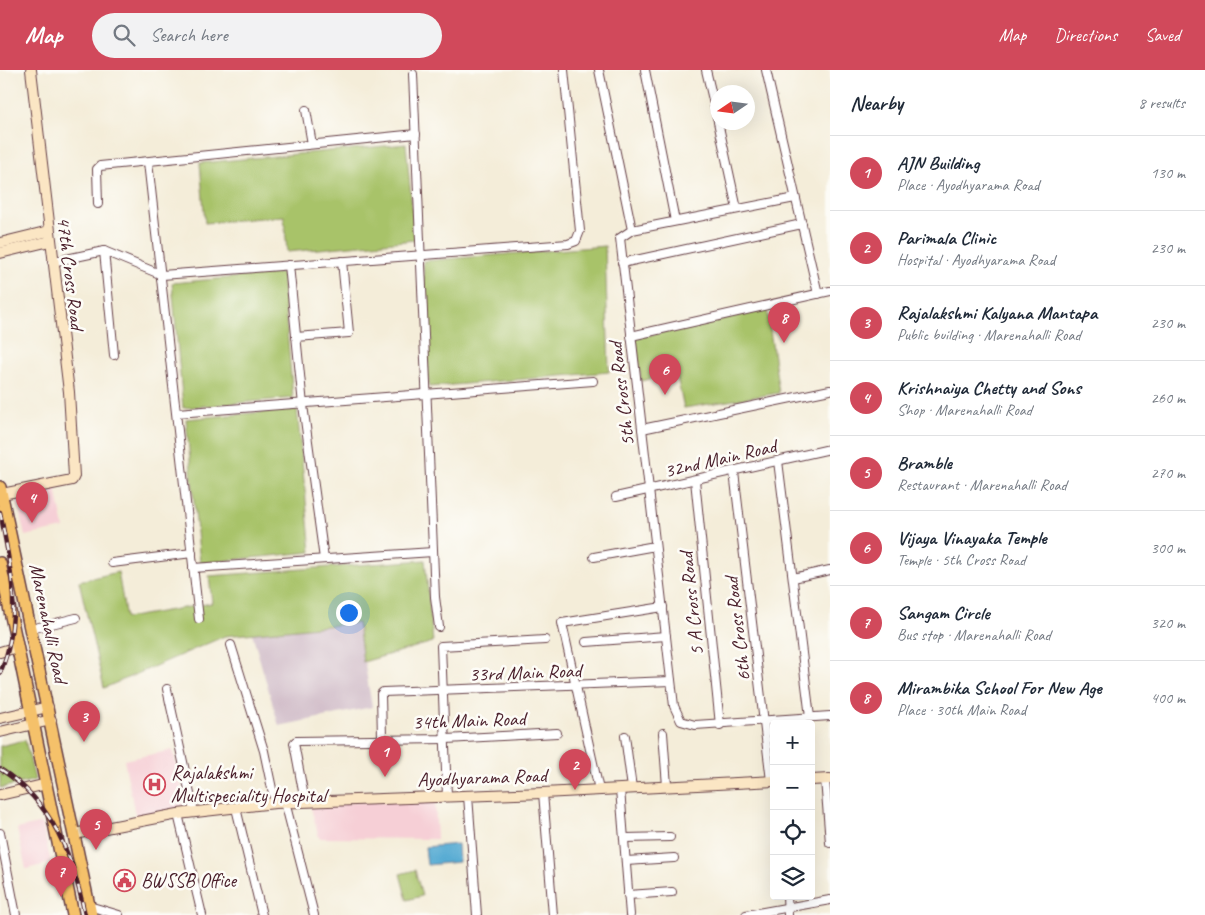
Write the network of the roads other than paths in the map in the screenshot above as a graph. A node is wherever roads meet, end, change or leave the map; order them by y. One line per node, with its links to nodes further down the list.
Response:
1 (31, 70): 20 (street, 47th Cross Road)
2 (564, 70): 24 (street)
3 (599, 70): 19 (street)
4 (645, 70): 17 (street)
5 (706, 70): 8 (street)
6 (766, 70): 14 (street)
7 (413, 74): 11 (street)
8 (710, 87)
9 (306, 110): 12 (street)
10 (720, 130): 16 (street)
11 (416, 134): 12 (street); 24 (street)
12 (312, 144): 13 (street)
13 (148, 162): 15 (street); 29 (street)
14 (795, 198): 16 (street); 18 (street)
15 (98, 204)
16 (737, 209): 17 (street)
17 (675, 221): 19 (street)
18 (802, 224): 27 (street); 31 (street)
19 (632, 230): 27 (street, 5th Cross Road)
20 (49, 236): 21 (street); 23 (street); 26 (street, 47th Cross Road)
21 (0, 243)
22 (104, 251): 26 (street); 29 (street); 34 (street)
23 (0, 253)
24 (421, 254): 25 (street); 37 (street)
25 (342, 261): 28 (street); 33 (street)
26 (52, 262): 46 (street, 47th Cross Road)
27 (622, 263): 32 (street, 5th Cross Road)
28 (289, 265): 29 (street); 33 (street)
29 (162, 275): 40 (street)
30 (830, 291): 31 (street)
31 (818, 294): 32 (street)
32 (631, 336): 41 (street, 5th Cross Road)
33 (296, 337): 39 (street)
34 (114, 355)
35 (593, 381): 37 (street)
36 (829, 390): 38 (street); 41 (street)
37 (427, 394): 39 (street); 50 (street)
38 (830, 399)
39 (303, 405): 40 (street); 53 (street)
40 (177, 413): 51 (street)
41 (642, 429): 47 (street, 5th Cross Road)
42 (830, 449): 43 (street, 32nd Main Road)
43 (778, 461): 44 (street, 32nd Main Road); 58 (street)
44 (734, 472): 45 (street, 32nd Main Road); 81 (street, 6th Cross Road)
45 (695, 480): 47 (street, 32nd Main Road); 83 (street, 5 A Cross Road)
46 (1, 490): 64 (main road, Marenahalli Road)
47 (649, 491): 48 (street, 32nd Main Road); 49 (street, 5th Cross Road)
48 (616, 497)
49 (656, 546): 52 (street); 60 (street, 5th Cross Road)
50 (433, 552): 53 (street); 63 (street)
51 (192, 553): 55 (street); 56 (street)
52 (594, 557)
53 (324, 560): 56 (street)
54 (0, 563): 59 (main road, Marenahalli Road)
55 (112, 563)
56 (193, 568): 62 (street)
57 (830, 570): 58 (street)
58 (792, 578): 79 (street)
59 (2, 586): 69 (main road, Marenahalli Road)
60 (663, 607): 65 (street, 5th Cross Road); 72 (street)
61 (76, 618): 64 (street)
62 (199, 618)
63 (439, 627)
64 (31, 629): 75 (main road, Marenahalli Road)
65 (666, 636): 67 (street); 71 (street, 5th Cross Road)
66 (545, 640): 74 (street)
67 (586, 642)
68 (231, 645): 102 (street)
69 (17, 648): 70 (street); 76 (main road, Marenahalli Road)
70 (0, 652)
71 (671, 681): 72 (street, 33rd Main Road); 83 (street, 5th Cross Road)
72 (574, 686): 74 (street, 33rd Main Road); 97 (street)
73 (167, 689): 105 (street)
74 (444, 691): 88 (street, 33rd Main Road); 89 (street)
75 (48, 707): 76 (street); 80 (main road, Marenahalli Road)
76 (32, 710): 78 (street); 82 (main road, Marenahalli Road)
77 (830, 716): 79 (street)
78 (0, 718)
79 (810, 718): 81 (street)
80 (51, 720): 82 (street); 109 (main road, Marenahalli Road)
81 (764, 721): 83 (street); 90 (street, 6th Cross Road)
82 (35, 723): 84 (street); 93 (main road, Marenahalli Road)
83 (720, 725)
84 (0, 732)
85 (557, 733): 89 (street, 34th Main Road)
86 (663, 733): 94 (street)
87 (625, 736): 95 (street)
88 (382, 738): 89 (street, 34th Main Road); 103 (street, 34th Main Road)
89 (446, 739): 100 (street)
90 (771, 765)
91 (827, 779): 107 (street)
92 (770, 781): 94 (street, Ayodhyarama Road)
93 (47, 784): 99 (street); 121 (main road, Marenahalli Road)
94 (667, 786): 95 (street, Ayodhyarama Road)
95 (632, 788): 96 (street, Ayodhyarama Road)
96 (620, 789): 97 (street, Ayodhyarama Road); 111 (street)
97 (599, 790): 98 (street, Ayodhyarama Road)
98 (543, 793): 101 (street, Ayodhyarama Road); 127 (street)
99 (0, 795)
100 (447, 796): 101 (street, Ayodhyarama Road); 103 (street, Ayodhyarama Road)
101 (468, 796): 126 (street)
102 (280, 802): 103 (street, Ayodhyarama Road); 104 (street, Ayodhyarama Road); 125 (street)
103 (305, 802)
104 (236, 808): 105 (street, Ayodhyarama Road); 124 (street)
105 (194, 812): 106 (street, Ayodhyarama Road)
106 (178, 814): 109 (street, Ayodhyarama Road); 123 (street)
107 (829, 823): 112 (street)
108 (0, 833): 120 (street)
109 (74, 834): 118 (main road, Marenahalli Road)
110 (670, 837): 111 (street)
111 (625, 838): 114 (street)
112 (830, 843)
113 (674, 858): 114 (street)
114 (626, 861): 116 (street)
115 (672, 892): 116 (street)
116 (628, 895): 128 (street)
117 (830, 900): 119 (street)
118 (90, 910): 122 (street)
119 (788, 912): 129 (street)
120 (16, 915)
121 (73, 915)
122 (119, 915)
123 (202, 915)
124 (262, 915)
125 (314, 915)
126 (477, 915)
127 (554, 915)
128 (630, 915)
129 (746, 915)

